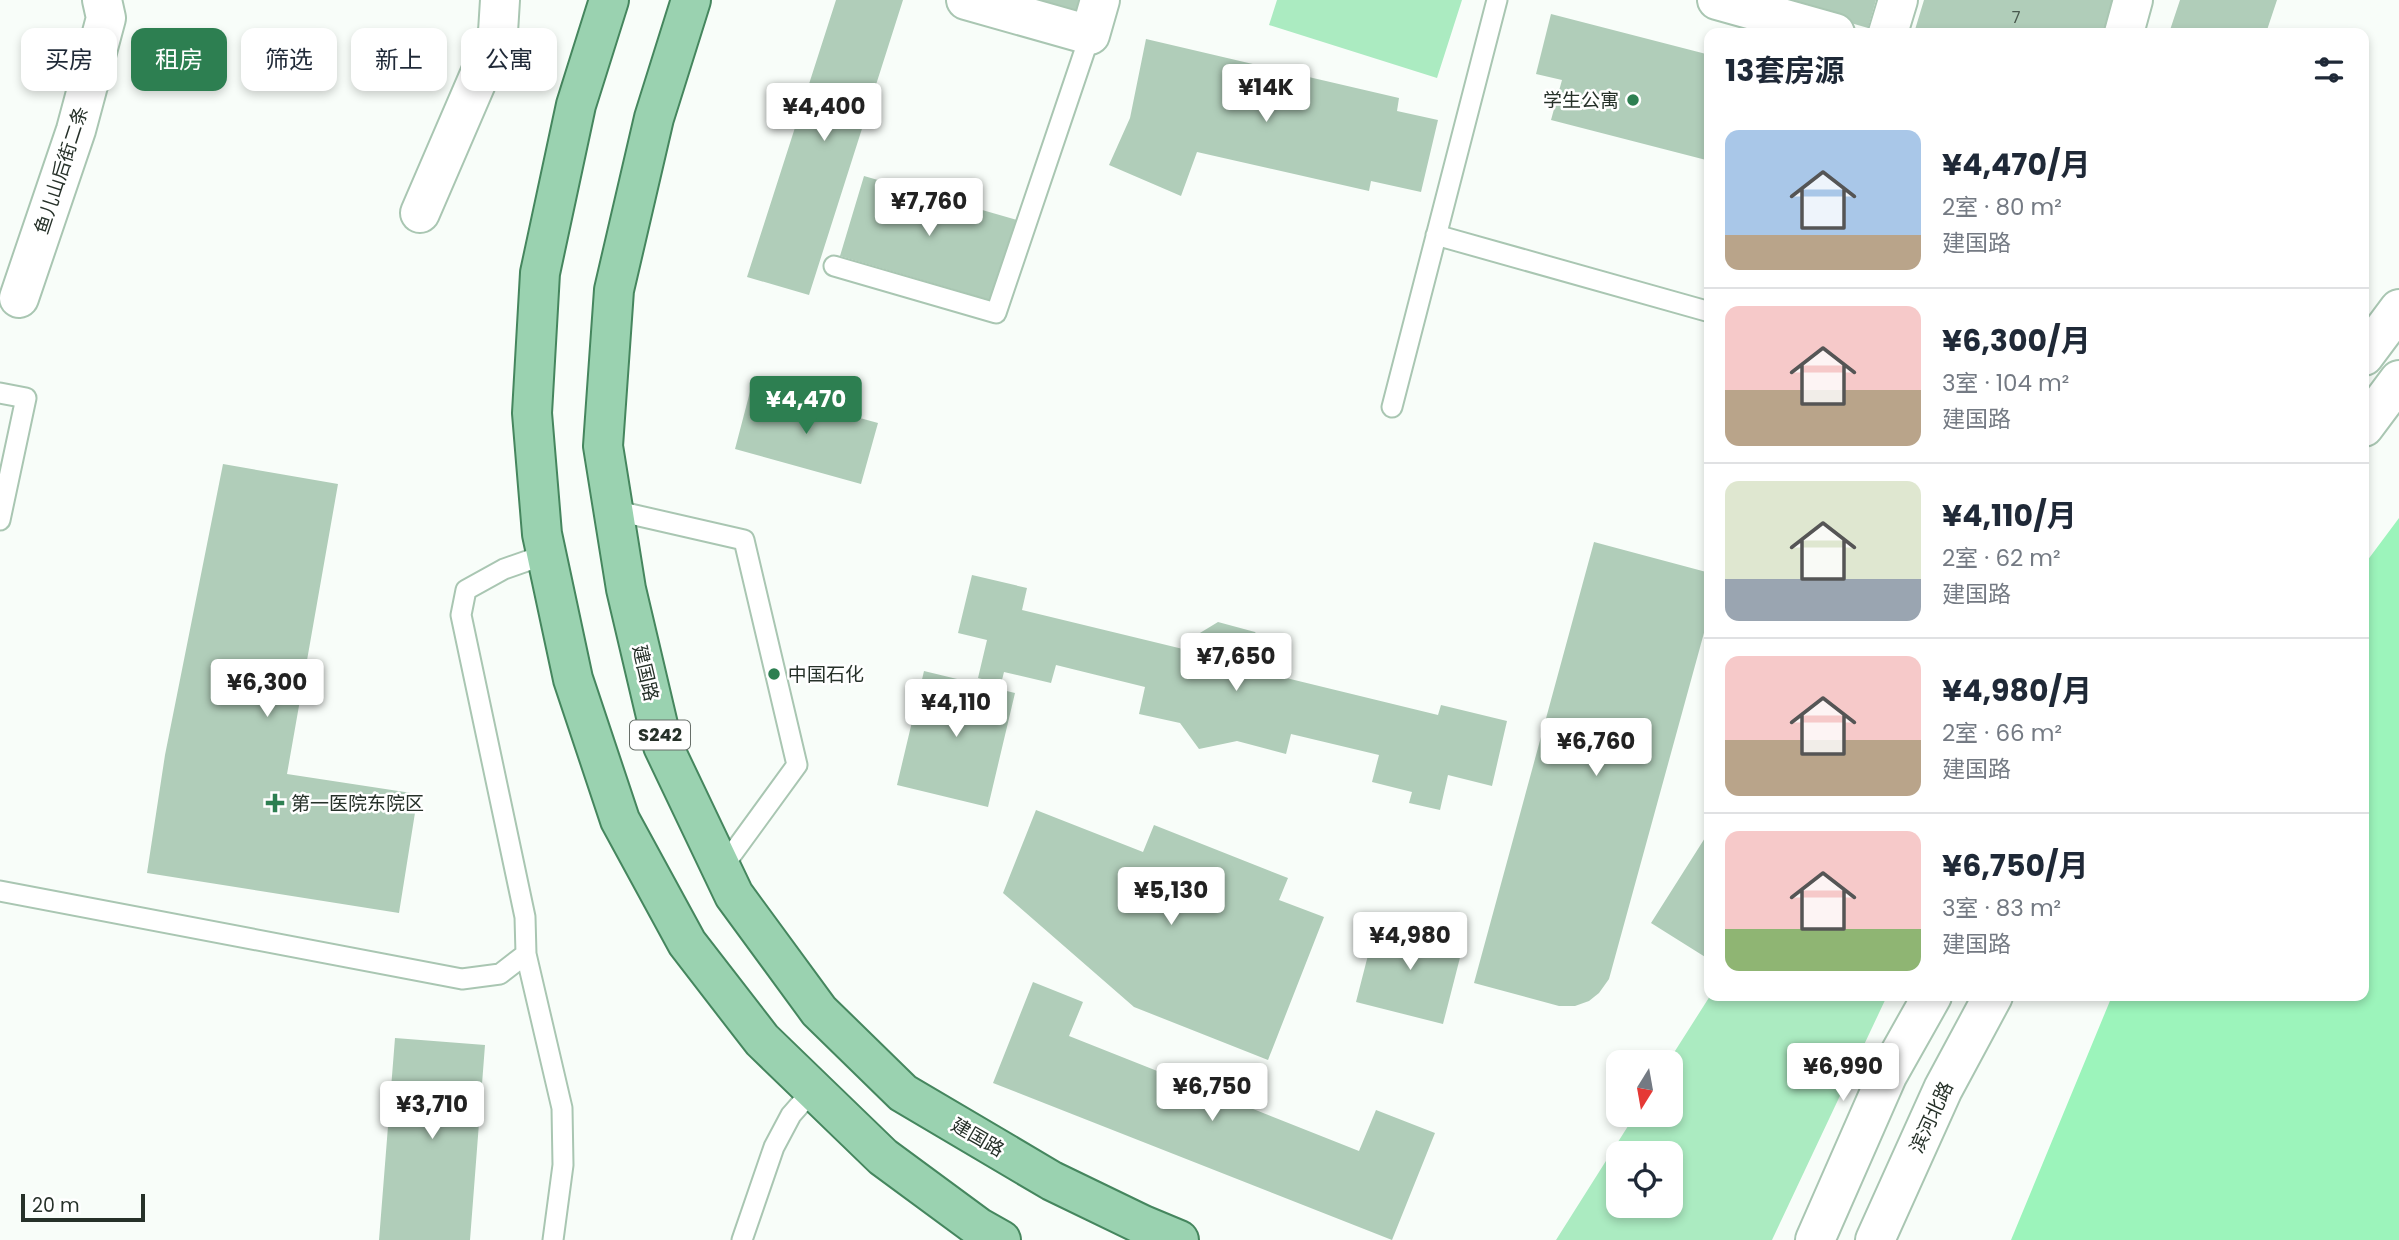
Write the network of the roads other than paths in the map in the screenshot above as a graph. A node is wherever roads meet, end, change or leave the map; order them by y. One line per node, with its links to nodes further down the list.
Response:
1 (102, 0): 17 (street, 鱼儿山后街二条)
2 (500, 0): 14 (street)
3 (609, 0): 27 (main road)
4 (691, 0): 25 (main road, 建国路 / S242)
5 (966, 0): 10 (street)
6 (1497, 0): 15 (lane)
7 (1717, 0): 11 (street)
8 (1898, 0): 12 (street)
9 (2133, 0): 13 (street)
10 (1095, 17): 16 (lane)
11 (1817, 28)
12 (1890, 28)
13 (2125, 28)
14 (420, 213)
15 (1436, 235): 19 (lane); 23 (lane)
16 (834, 266)
17 (19, 298)
18 (2399, 309): 20 (street)
19 (1704, 311)
20 (2369, 349)
21 (2399, 380): 24 (street)
22 (0, 393): 26 (lane)
23 (1392, 407)
24 (2369, 420)
25 (613, 510): 28 (main road, 建国路 / S242); 28 (lane)
26 (0, 520)
27 (547, 554): 30 (lane); 33 (main road)
28 (722, 868): 37 (main road, 建国路 / S242)
29 (0, 891): 30 (lane)
30 (526, 954): 34 (lane)
31 (1929, 1001): 38 (street)
32 (1990, 1001): 39 (street, 滨河北路)
33 (813, 1090): 35 (lane); 36 (main road)
34 (553, 1240)
35 (742, 1240)
36 (1001, 1240)
37 (1179, 1240)
38 (1815, 1240)
39 (1875, 1240)

